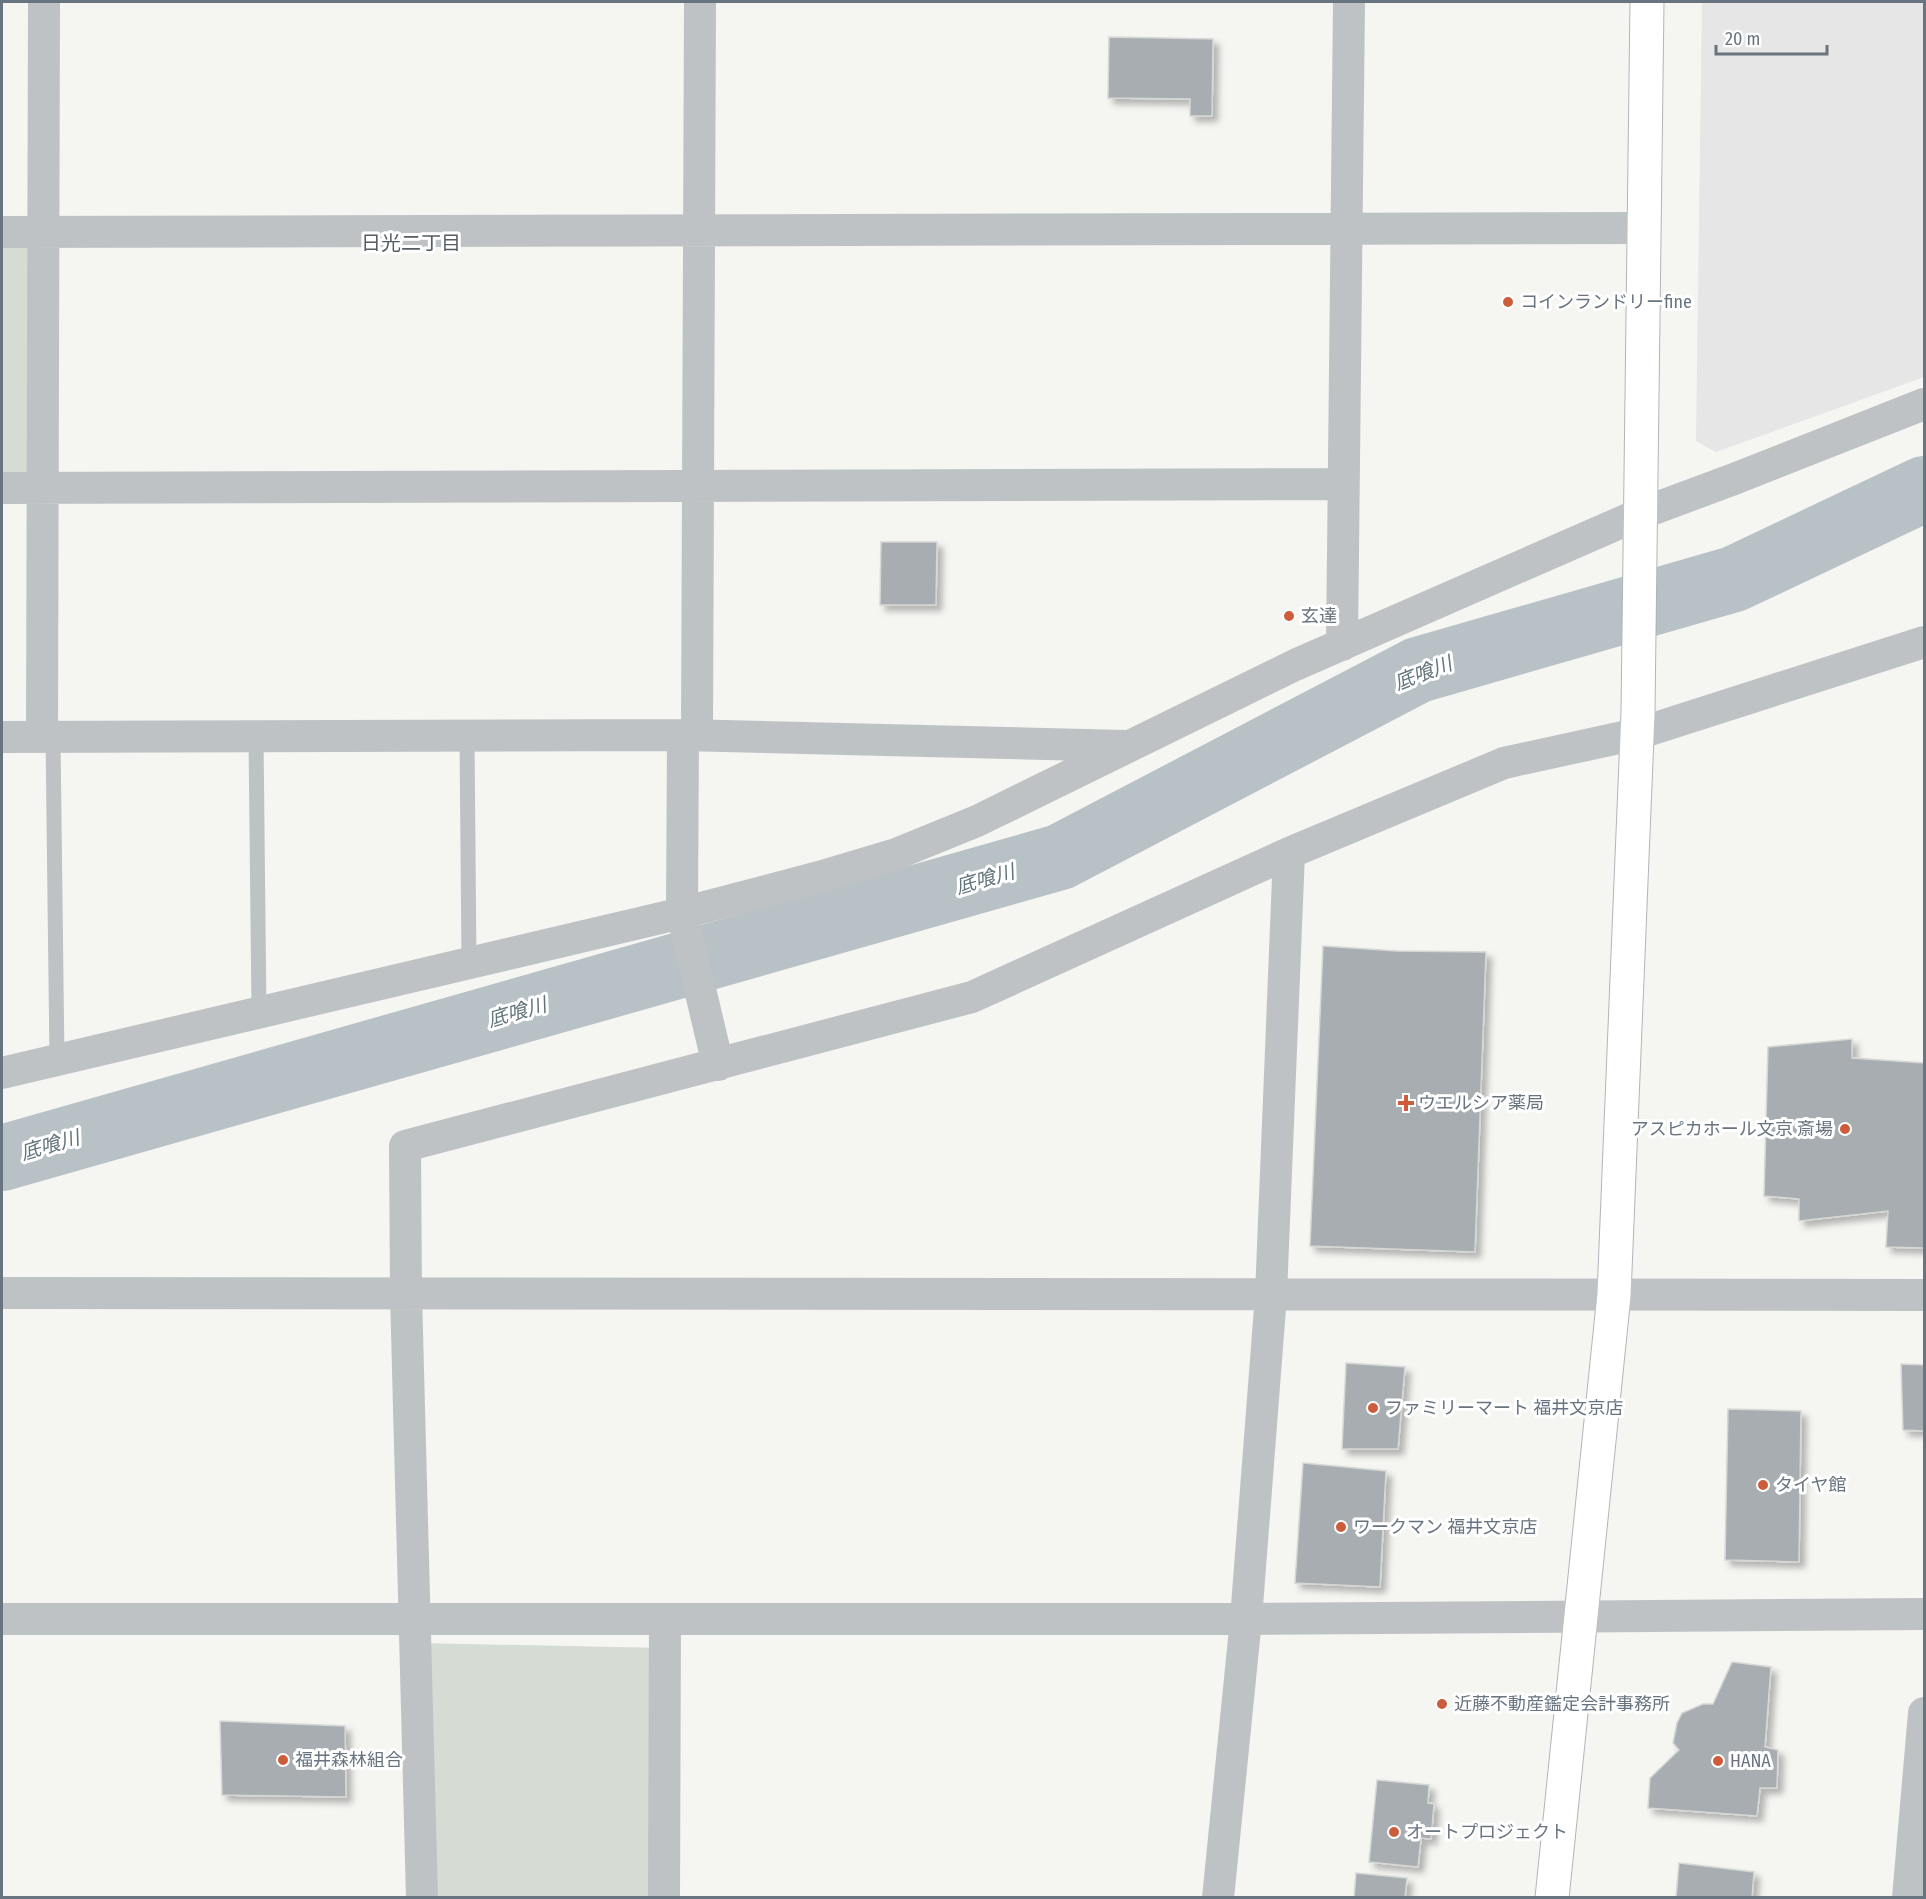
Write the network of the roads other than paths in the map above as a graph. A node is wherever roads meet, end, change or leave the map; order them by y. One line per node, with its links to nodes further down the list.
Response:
1 (44, 2): 9 (street)
2 (700, 2): 7 (street)
3 (1349, 2): 6 (street)
4 (1647, 2): 5 (street)
5 (1644, 228): 6 (street); 15 (street)
6 (1347, 229): 7 (street); 11 (street)
7 (699, 230): 9 (street); 12 (street)
8 (2, 232): 9 (street)
9 (43, 232): 14 (street)
10 (1924, 404): 15 (street)
11 (1343, 484): 12 (street); 17 (street)
12 (699, 486): 14 (street); 19 (street)
13 (2, 488): 14 (street)
14 (42, 488): 22 (street)
15 (1640, 514): 17 (street); 18 (street)
16 (1924, 642): 18 (street)
17 (1342, 645): 24 (street)
18 (1638, 723): 25 (street); 35 (street)
19 (690, 735): 20 (street); 24 (street); 26 (street)
20 (467, 736): 23 (street); 27 (lane)
21 (2, 737): 22 (street)
22 (48, 737): 23 (street); 30 (lane)
23 (256, 737): 28 (lane)
24 (1130, 746): 26 (street)
25 (1289, 852): 29 (street); 34 (street)
26 (684, 922): 27 (street); 29 (street)
27 (469, 962): 28 (street)
28 (259, 1012): 30 (street)
29 (715, 1054): 33 (street)
30 (57, 1060): 31 (street)
31 (2, 1073)
32 (2, 1293): 33 (street)
33 (406, 1294): 34 (street); 40 (street)
34 (1271, 1295): 35 (street); 42 (street)
35 (1614, 1295): 36 (street); 38 (street)
36 (1924, 1295)
37 (1924, 1614): 38 (street)
38 (1582, 1616): 42 (street); 47 (street)
39 (2, 1618): 40 (street)
40 (415, 1618): 41 (street); 44 (street)
41 (665, 1619): 42 (street); 45 (street)
42 (1246, 1619): 46 (street)
43 (1924, 1713): 48 (street)
44 (422, 1898)
45 (664, 1898)
46 (1218, 1898)
47 (1552, 1898)
48 (1908, 1898)

